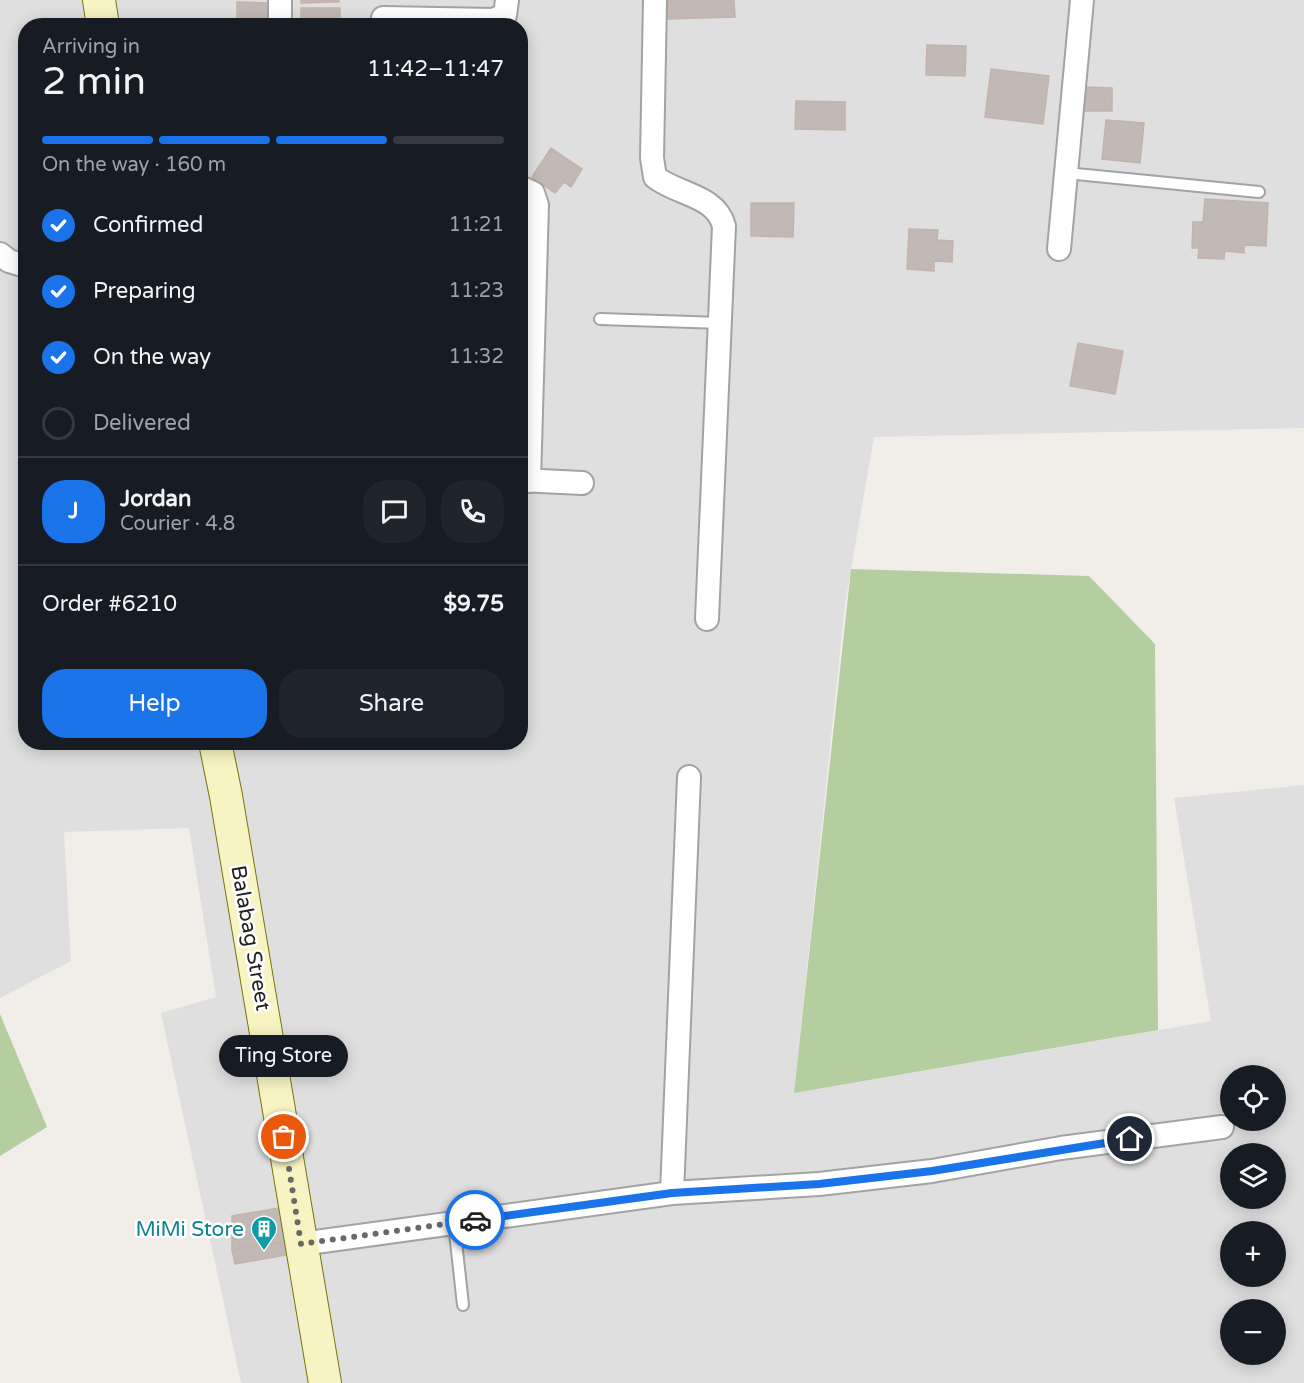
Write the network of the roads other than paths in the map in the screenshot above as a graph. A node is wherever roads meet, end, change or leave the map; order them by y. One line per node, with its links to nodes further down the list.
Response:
1 (99, 0): 7 (street)
2 (280, 0): 8 (street)
3 (507, 0): 10 (street)
4 (655, 0): 19 (street)
5 (1082, 0): 11 (street)
6 (383, 15): 9 (street)
7 (102, 18)
8 (280, 18)
9 (449, 18)
10 (498, 18)
11 (1066, 173): 13 (lane); 14 (street)
12 (528, 191): 17 (street)
13 (1259, 192)
14 (1059, 249)
15 (0, 254): 16 (street)
16 (18, 264)
17 (528, 297)
18 (600, 320): 19 (lane)
19 (722, 323): 22 (street)
20 (528, 481): 21 (street)
21 (582, 483)
22 (707, 619)
23 (217, 750): 28 (street, Balabag Street)
24 (690, 777): 26 (street)
25 (1220, 1127): 26 (street)
26 (672, 1193): 27 (street)
27 (454, 1223): 28 (street); 29 (lane)
28 (301, 1244): 30 (street, Balabag Street)
29 (464, 1305)
30 (326, 1383)

